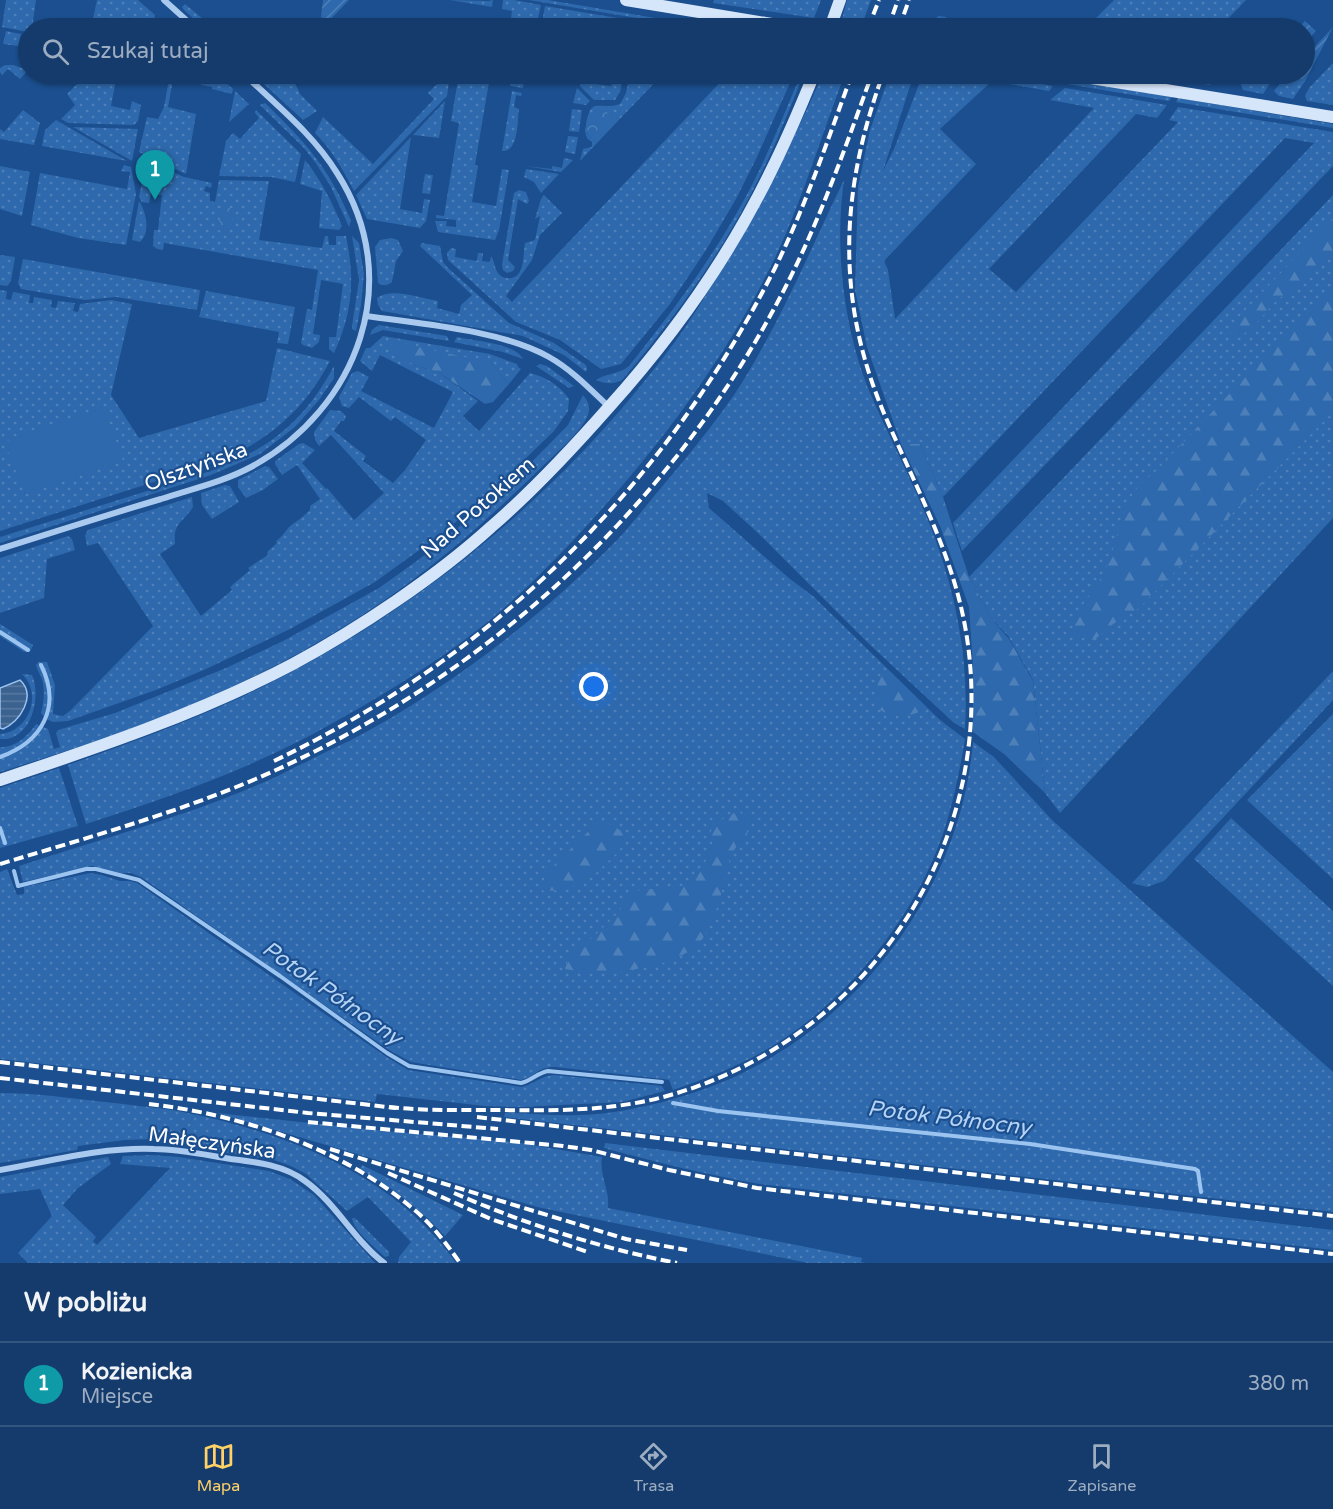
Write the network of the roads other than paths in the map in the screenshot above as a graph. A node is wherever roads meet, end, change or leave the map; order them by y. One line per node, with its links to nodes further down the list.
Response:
1 (164, 0): 6 (street)
2 (626, 0): 4 (main road)
3 (840, 0): 8 (main road)
4 (653, 2): 5 (main road)
5 (673, 4): 7 (main road)
6 (184, 18)
7 (745, 18)
8 (834, 18)
9 (254, 84): 13 (street, Olsztyńska)
10 (810, 84): 14 (main road, Nad Potokiem)
11 (1128, 84): 12 (main road)
12 (1333, 117)
13 (366, 315): 14 (street); 15 (street, Olsztyńska)
14 (609, 407): 16 (main road, Nad Potokiem)
15 (0, 549)
16 (0, 780)
17 (0, 1170): 18 (street, Małęczyńska)
18 (384, 1263)

